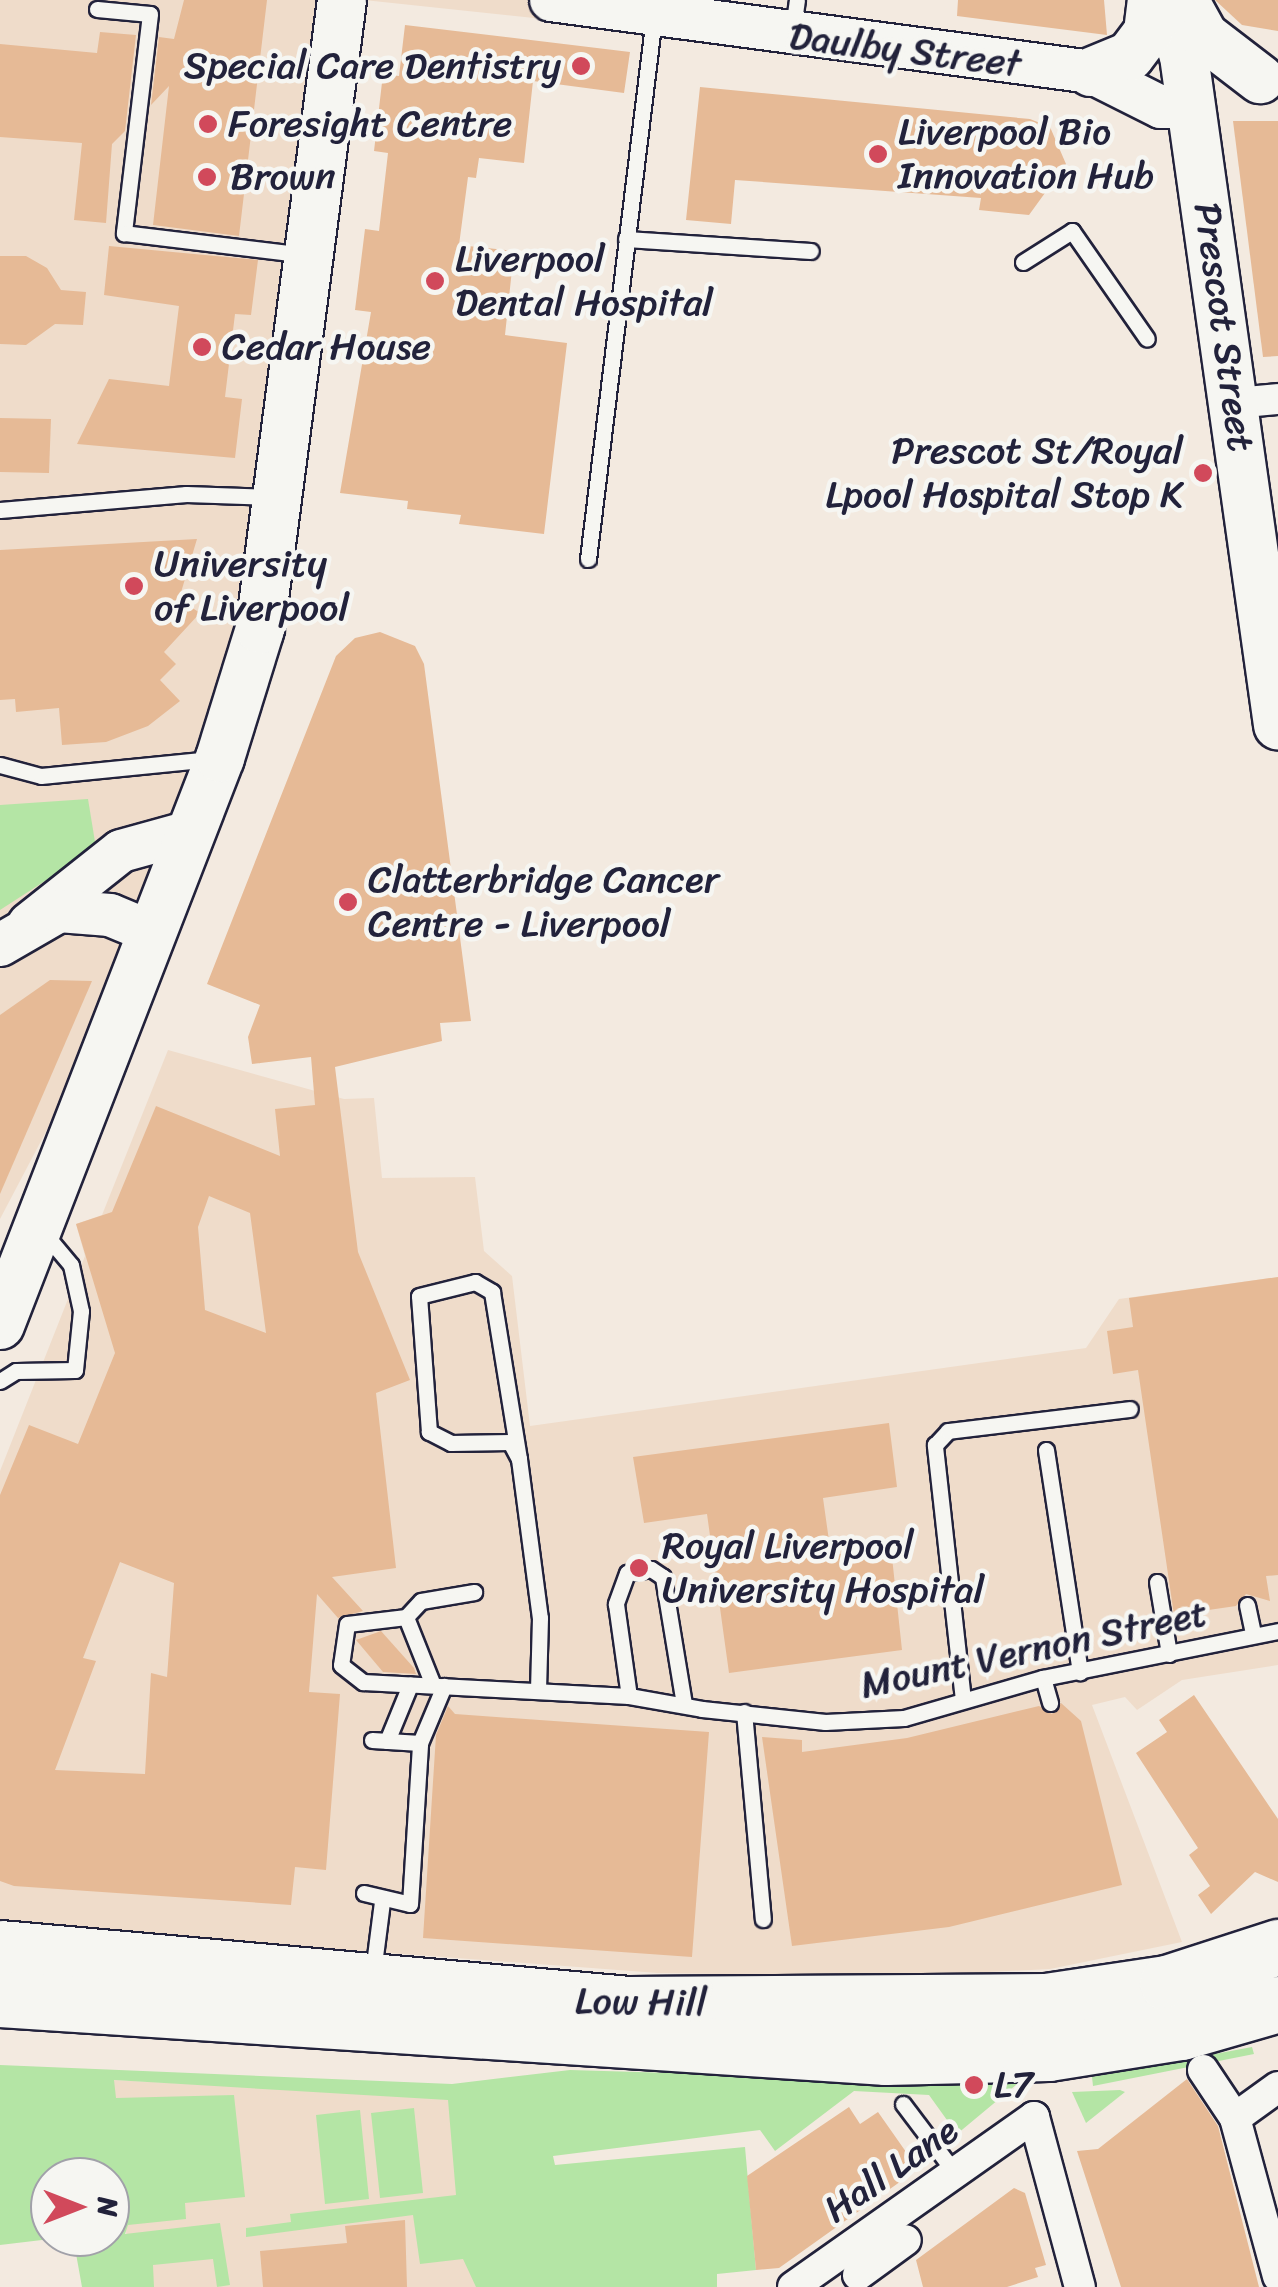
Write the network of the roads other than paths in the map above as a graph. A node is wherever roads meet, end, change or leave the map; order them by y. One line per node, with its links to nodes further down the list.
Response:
1 (342, 0): 14 (main road)
2 (552, 0): 6 (street, Daulby Street)
3 (1152, 0): 9 (main road)
4 (1165, 0): 11 (main road, Prescot Street)
5 (1184, 0): 10 (main road)
6 (655, 6): 8 (street, Daulby Street); 12 (lane)
7 (98, 9): 14 (lane)
8 (794, 18): 9 (street, Daulby Street)
9 (1091, 72): 11 (street, Daulby Street)
10 (1269, 79): 11 (main road)
11 (1192, 107): 17 (main road, Prescot Street)
12 (626, 239): 13 (lane); 20 (lane)
13 (811, 251)
14 (309, 255): 18 (main road)
15 (1023, 262): 16 (lane)
16 (1146, 340)
17 (1256, 401): 21 (main road, Prescot Street)
18 (282, 497): 19 (lane); 23 (main road)
19 (0, 510)
20 (588, 559)
21 (1274, 670): 22 (main road, Prescot Street)
22 (1278, 725)
23 (220, 758): 24 (lane); 25 (main road)
24 (0, 765)
25 (193, 831): 26 (main road); 27 (street)
26 (151, 932): 27 (street); 28 (main road)
27 (14, 934)
28 (36, 1223): 29 (main road); 30 (lane)
29 (0, 1325)
30 (0, 1381)
31 (1130, 1409): 47 (lane)
32 (1046, 1450): 41 (lane)
33 (519, 1460): 33 (lane); 45 (lane)
34 (1156, 1582): 40 (lane)
35 (474, 1592): 37 (lane)
36 (1247, 1605): 39 (lane)
37 (406, 1617): 43 (lane, Mount Vernon Street); 44 (lane)
38 (1278, 1631): 39 (lane, Mount Vernon Street)
39 (1253, 1634): 40 (lane, Mount Vernon Street)
40 (1169, 1654): 41 (lane, Mount Vernon Street)
41 (1080, 1672): 42 (lane, Mount Vernon Street)
42 (1043, 1678): 47 (lane, Mount Vernon Street); 48 (lane)
43 (410, 1685): 44 (lane, Mount Vernon Street); 51 (lane)
44 (438, 1685): 45 (lane, Mount Vernon Street); 51 (lane)
45 (538, 1690): 46 (lane, Mount Vernon Street)
46 (629, 1696): 49 (lane, Mount Vernon Street); 49 (lane)
47 (963, 1700): 50 (lane, Mount Vernon Street)
48 (1050, 1703)
49 (684, 1704): 50 (lane, Mount Vernon Street)
50 (744, 1712): 54 (lane)
51 (420, 1744): 53 (lane)
52 (364, 1892): 53 (lane)
53 (382, 1902): 57 (lane)
54 (763, 1920)
55 (1278, 1947): 57 (highway, Low Hill)
56 (0, 1948): 57 (highway, Low Hill)
57 (371, 1983)
58 (0, 2000): 59 (highway, Low Hill)
59 (1278, 2004)
60 (1203, 2070): 63 (street)
61 (1278, 2087): 63 (street)
62 (903, 2104): 64 (lane)
63 (1235, 2118): 66 (street)
64 (956, 2174): 65 (street, Hall Lane); 69 (street, Hall Lane)
65 (878, 2252): 67 (street, Hall Lane); 68 (street)
66 (1278, 2276)
67 (793, 2287)
68 (893, 2287)
69 (1080, 2287)

